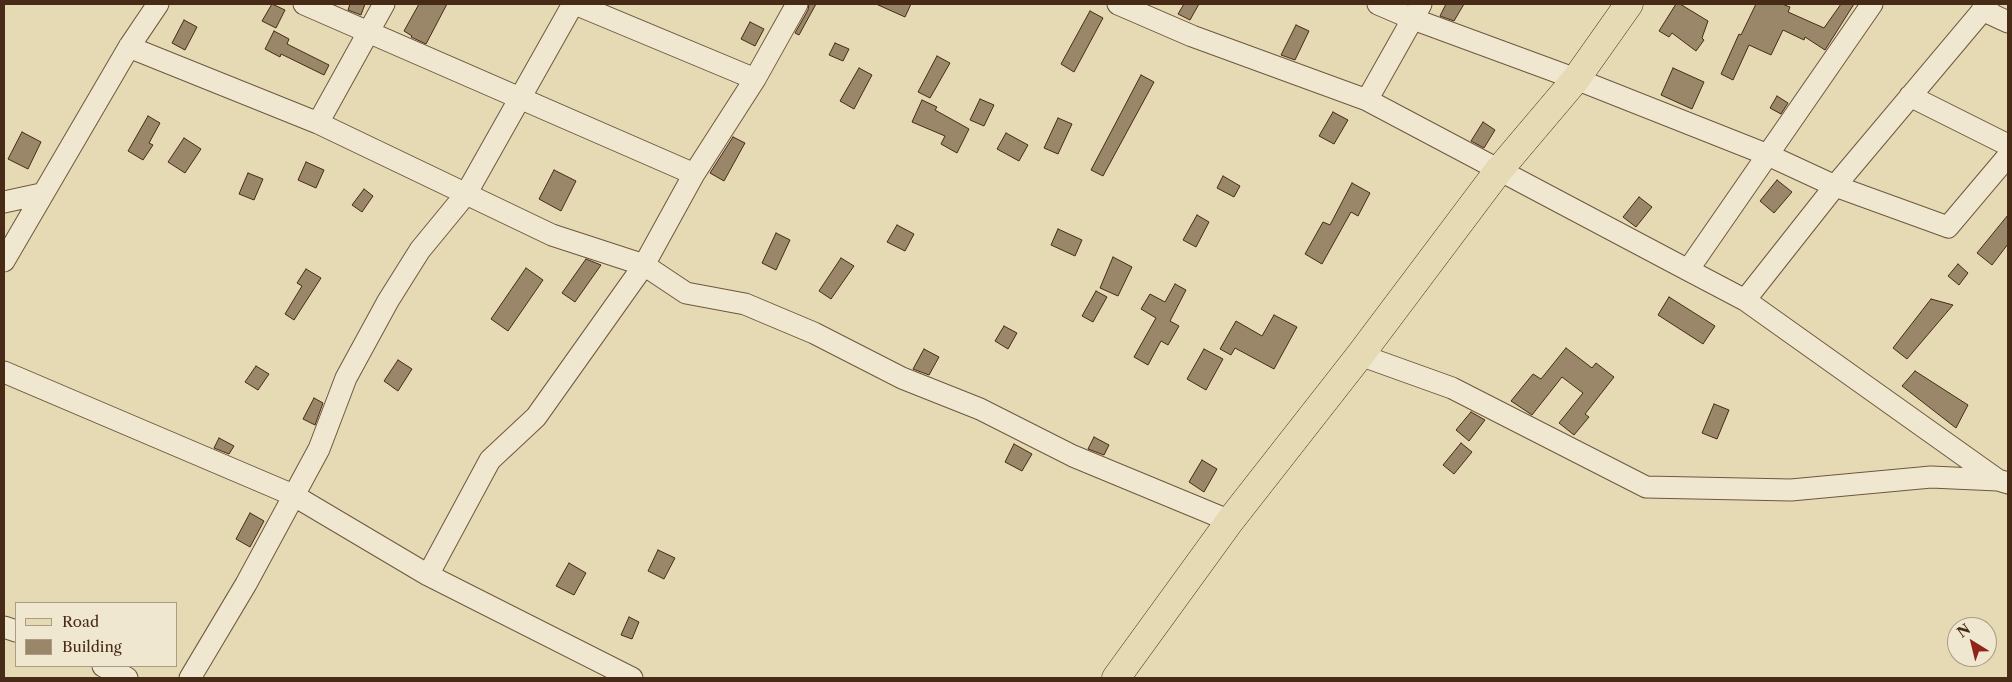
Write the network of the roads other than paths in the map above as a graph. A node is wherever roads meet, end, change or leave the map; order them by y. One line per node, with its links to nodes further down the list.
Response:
1 (158, 4): 14 (street)
2 (304, 4): 13 (street)
3 (384, 4): 13 (street)
4 (574, 4): 15 (street); 18 (street)
5 (797, 4): 15 (street)
6 (1118, 4): 19 (street)
7 (1378, 4): 11 (street)
8 (1629, 4): 16 (main road)
9 (1872, 4): 22 (street)
10 (1985, 7): 12 (street); 17 (street)
11 (1417, 11): 16 (street); 19 (street)
12 (2008, 22)
13 (368, 32): 18 (street); 20 (street)
14 (129, 47): 20 (street); 27 (street)
15 (755, 79): 25 (street)
16 (1576, 79): 22 (street); 24 (main road)
17 (1910, 96): 21 (street); 26 (street)
18 (520, 98): 25 (street); 28 (street)
19 (1367, 100): 24 (street)
20 (318, 122): 28 (street)
21 (2008, 144)
22 (1768, 155): 26 (street); 32 (street)
23 (2008, 156): 26 (street)
24 (1499, 170): 32 (street); 34 (main road)
25 (694, 174): 31 (street)
26 (1835, 186): 33 (street)
27 (41, 194): 29 (street); 30 (street)
28 (466, 194): 31 (street); 37 (street)
29 (4, 202)
30 (4, 261)
31 (644, 264): 38 (street); 39 (street)
32 (1688, 270): 33 (street)
33 (1745, 300): 36 (street)
34 (1360, 356): 36 (street); 38 (main road)
35 (4, 372): 37 (street)
36 (2003, 482)
37 (293, 494): 39 (street); 42 (street)
38 (1230, 521): 44 (main road)
39 (428, 575): 43 (street)
40 (105, 667): 41 (street)
41 (127, 678)
42 (190, 678)
43 (632, 678)
44 (1116, 678)

